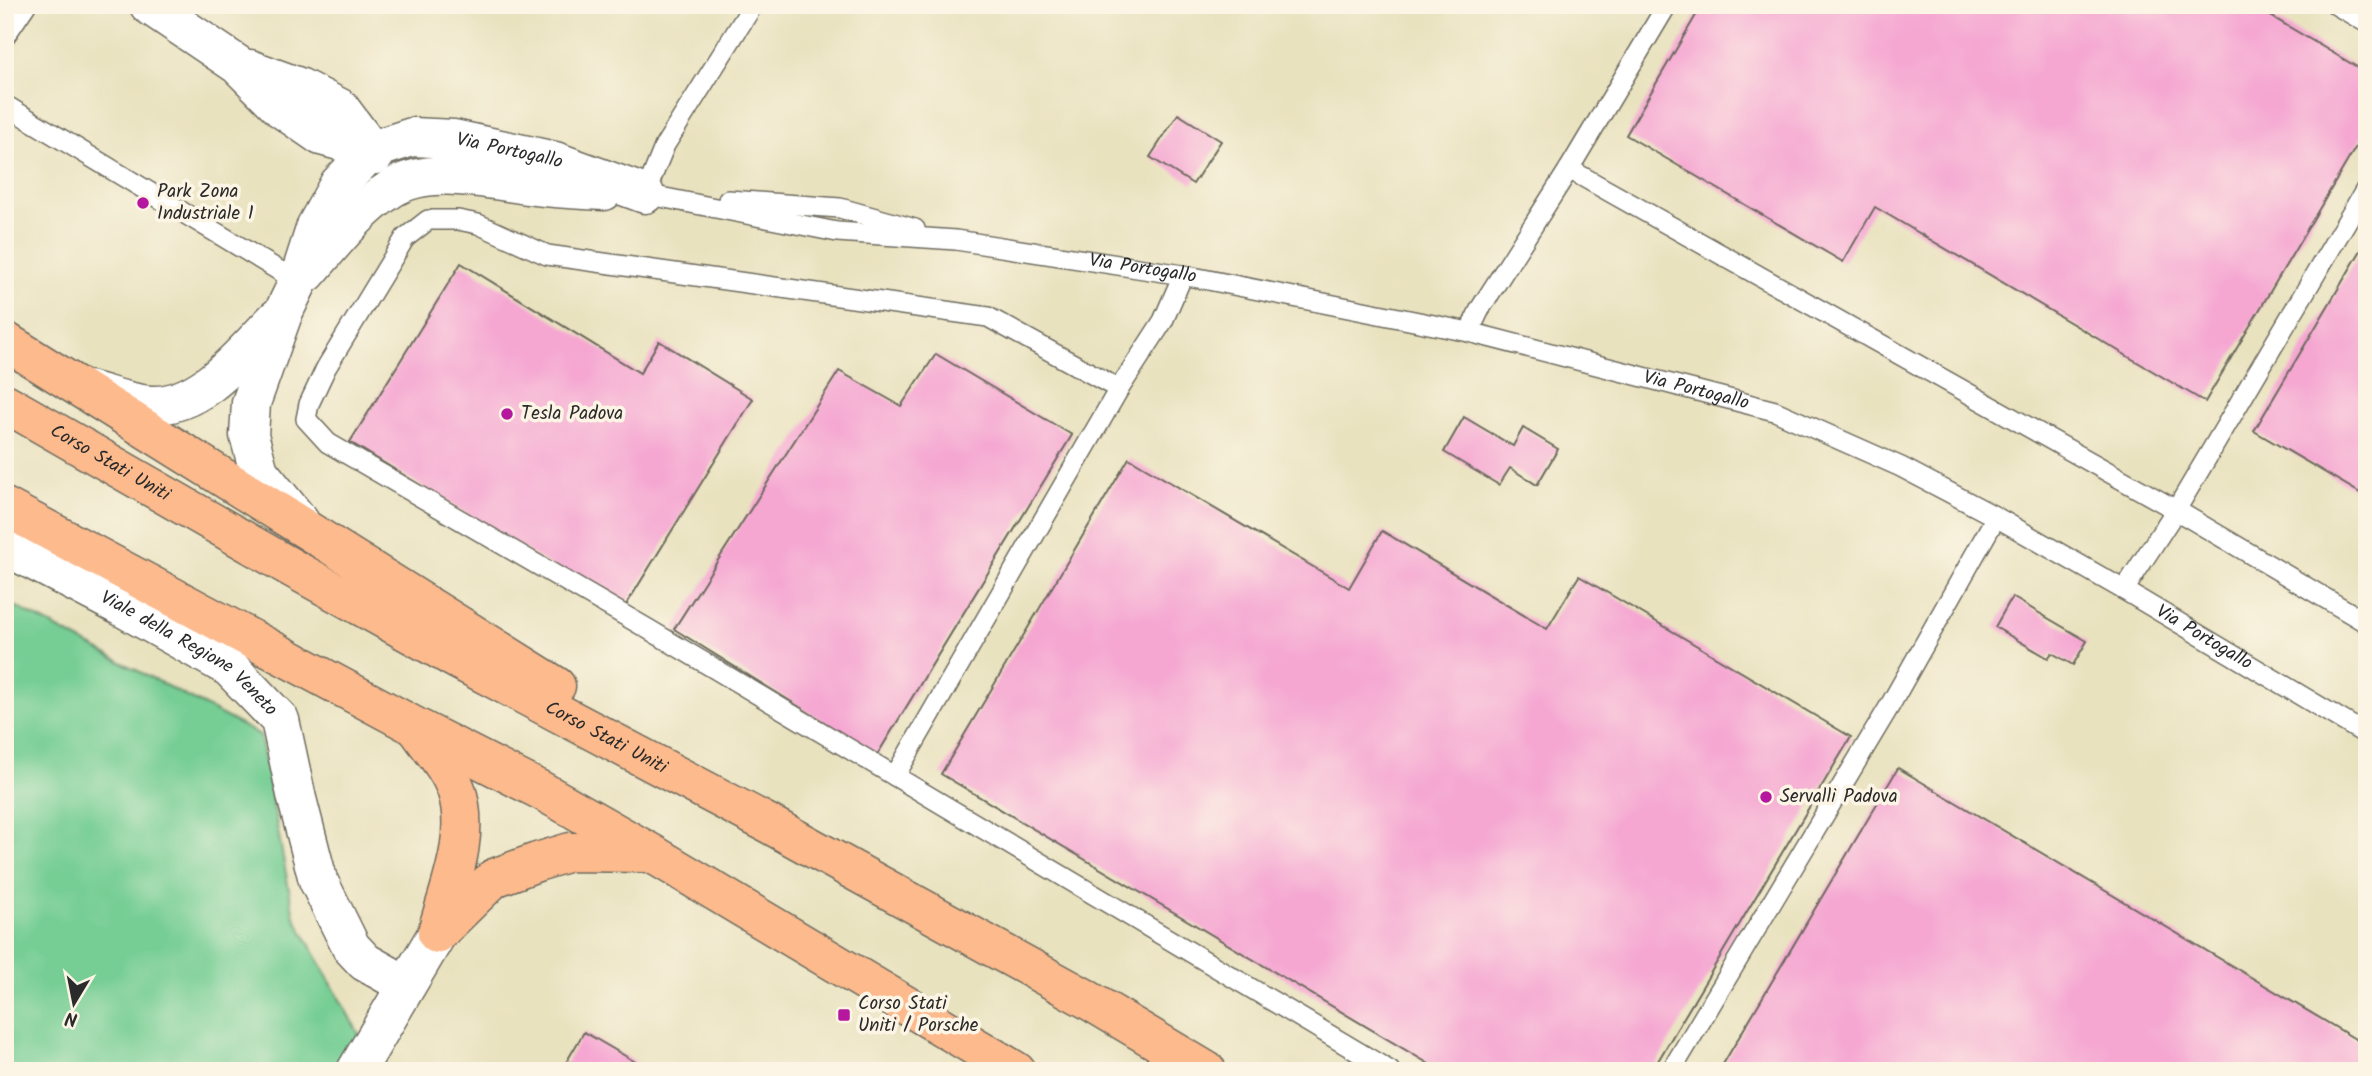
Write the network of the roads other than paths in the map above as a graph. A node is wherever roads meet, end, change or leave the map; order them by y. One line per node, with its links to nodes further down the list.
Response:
1 (26, 5): 7 (lane)
2 (149, 5): 9 (street)
3 (753, 5): 13 (lane)
4 (1667, 5): 10 (lane)
5 (2336, 5): 6 (lane)
6 (2367, 23)
7 (5, 36)
8 (5, 105): 15 (lane)
9 (372, 150): 11 (street); 13 (street, Via Portogallo); 15 (street)
10 (1569, 169): 16 (lane); 23 (lane)
11 (393, 187): 13 (street, Via Portogallo); 15 (street)
12 (2367, 187): 23 (lane)
13 (645, 194): 14 (lane, Via Portogallo)
14 (1183, 275): 16 (lane, Via Portogallo); 19 (lane)
15 (291, 297): 18 (street); 25 (street)
16 (1469, 332): 24 (lane, Via Portogallo)
17 (5, 341): 18 (main road)
18 (83, 389): 25 (main road)
19 (1119, 389): 31 (lane); 31 (lane)
20 (5, 403): 33 (main road, Corso Stati Uniti)
21 (5, 480): 32 (main road)
22 (5, 508): 29 (main road)
23 (2176, 510): 27 (lane); 28 (lane)
24 (1996, 517): 27 (lane, Via Portogallo); 41 (lane)
25 (306, 529): 33 (main road)
26 (5, 546): 36 (street, Viale della Regione Veneto)
27 (2124, 590): 30 (lane, Via Portogallo)
28 (2367, 623)
29 (416, 727): 32 (main road); 35 (main road)
30 (2367, 735)
31 (895, 776): 40 (lane)
32 (542, 791): 34 (main road)
33 (769, 824): 39 (main road, Corso Stati Uniti)
34 (651, 853): 35 (main road); 38 (main road)
35 (437, 934): 36 (street)
36 (407, 985): 37 (street)
37 (356, 1071)
38 (1016, 1071)
39 (1207, 1071)
40 (1390, 1071)
41 (1671, 1071)

